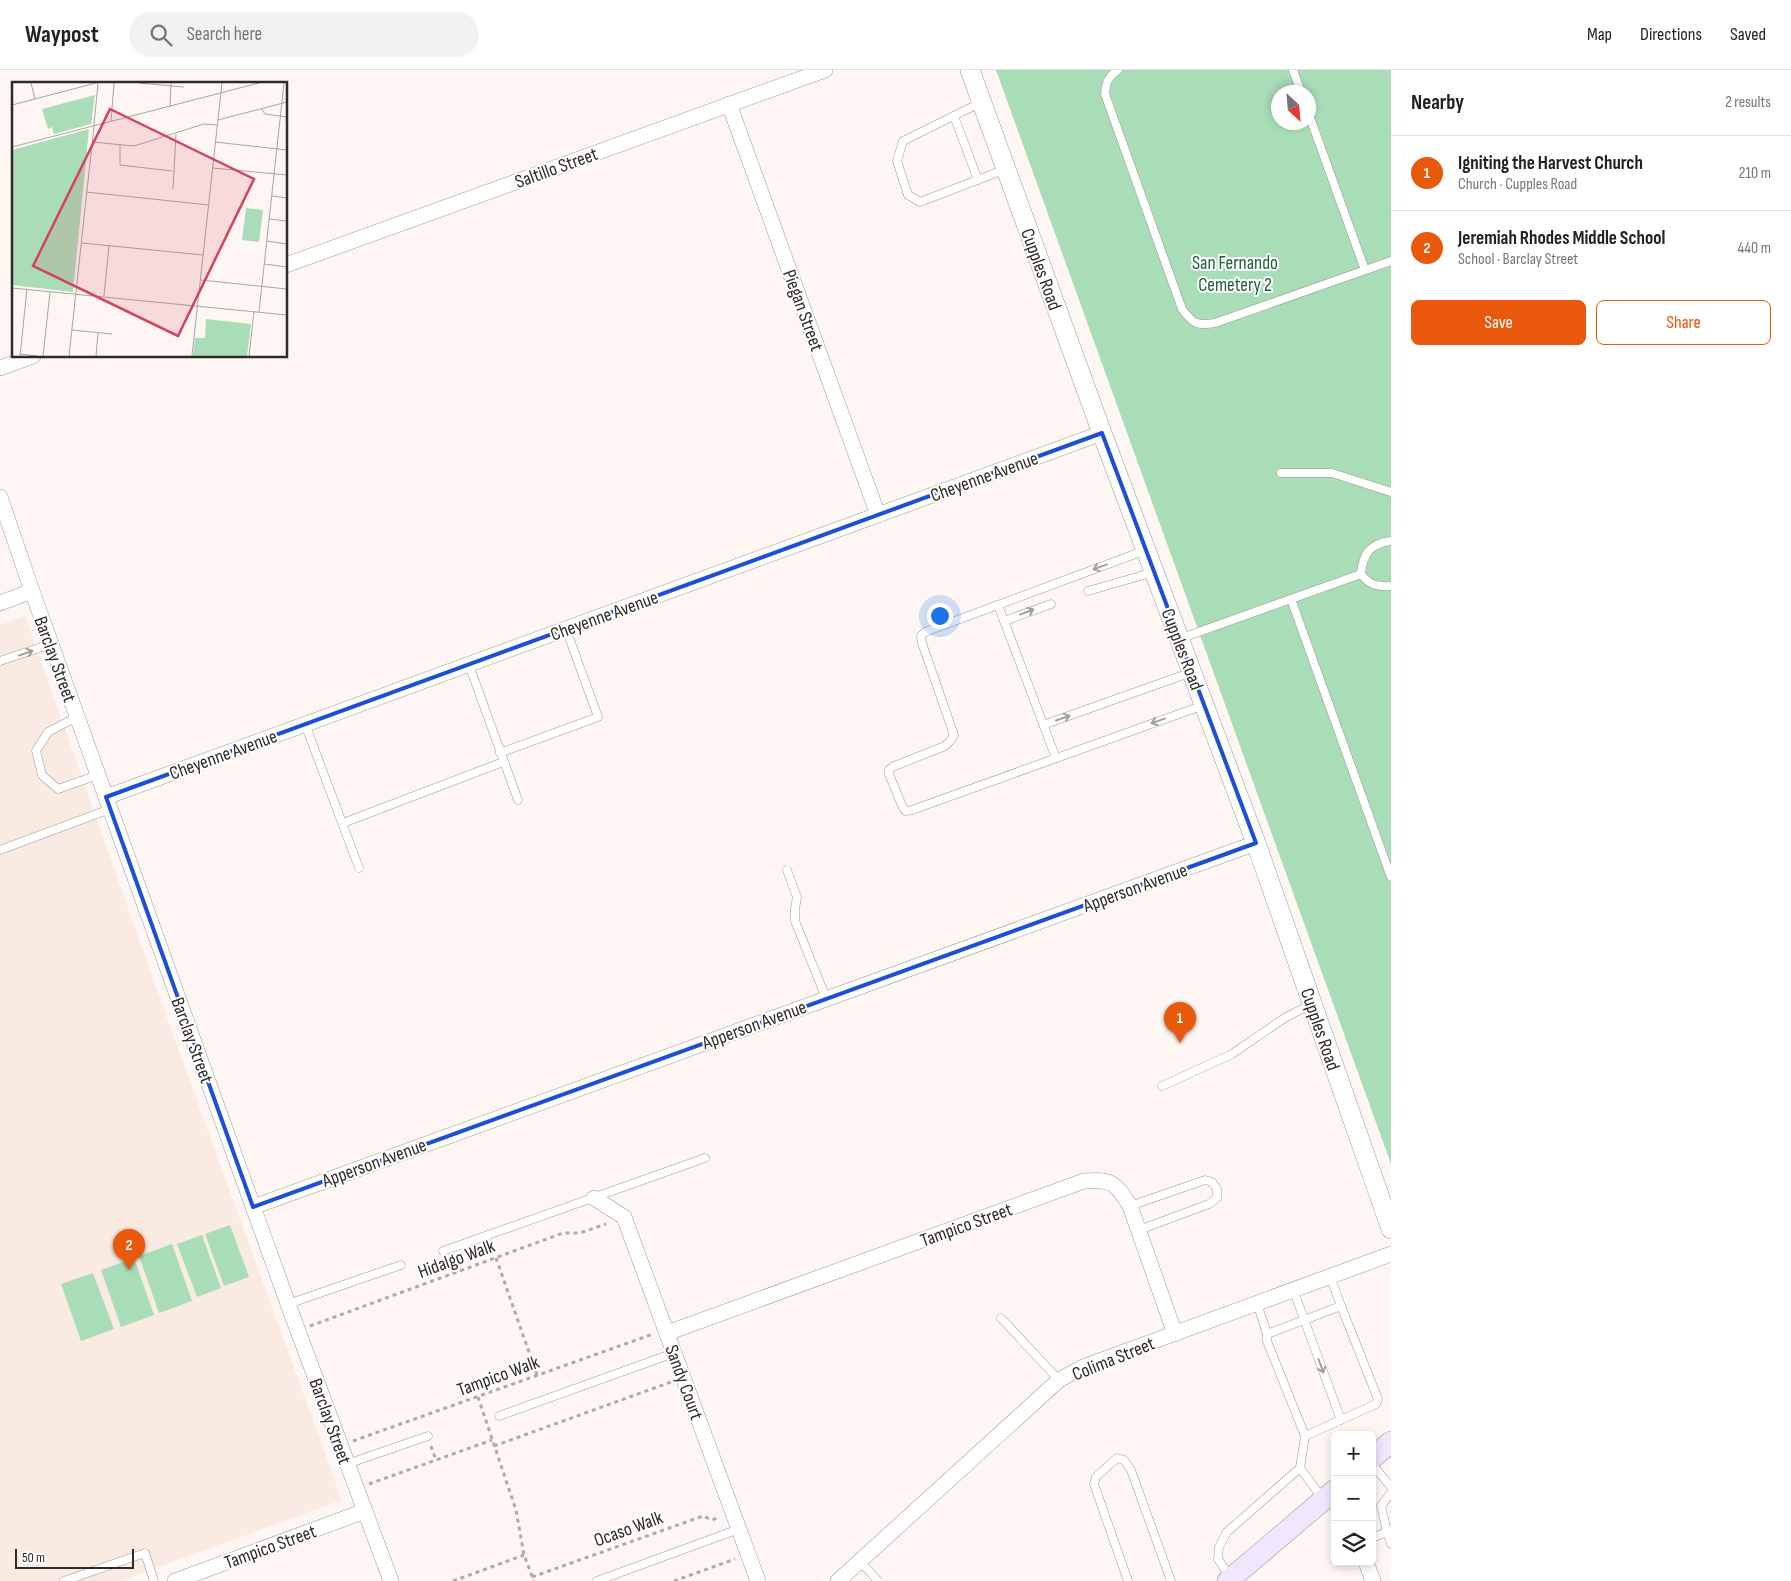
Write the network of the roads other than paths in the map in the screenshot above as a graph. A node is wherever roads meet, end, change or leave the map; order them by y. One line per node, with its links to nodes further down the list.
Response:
1 (825, 70): 7 (street, Saltillo Street)
2 (970, 70): 6 (street, Cupples Road)
3 (1118, 70): 14 (lane)
4 (1293, 70): 5 (lane)
5 (1299, 85)
6 (982, 102): 8 (lane); 10 (street, Cupples Road)
7 (729, 104): 13 (street, Saltillo Street); 21 (street, Piegan Street)
8 (954, 116): 11 (lane); 11 (lane)
9 (1314, 130): 14 (lane)
10 (1006, 169): 11 (lane); 17 (street, Cupples Road)
11 (978, 180)
12 (1391, 261): 14 (lane)
13 (288, 264)
14 (1365, 270)
15 (28, 358): 16 (street)
16 (0, 368)
17 (1102, 433): 21 (street, Cheyenne Avenue); 23 (street, Cupples Road)
18 (1280, 473): 19 (lane)
19 (1391, 492)
20 (0, 497): 27 (street, Barclay Street)
21 (878, 515): 34 (street, Cheyenne Avenue)
22 (1391, 541): 25 (lane)
23 (1146, 550): 24 (street, Cupples Road); 31 (lane, one-way to 31)
24 (1154, 572): 28 (lane); 35 (street, Cupples Road)
25 (1361, 574): 26 (lane); 29 (lane)
26 (1391, 586)
27 (32, 591): 30 (street); 36 (street, Barclay Street)
28 (1088, 591)
29 (1291, 600): 35 (lane); 55 (lane)
30 (0, 603)
31 (998, 604): 33 (lane); 45 (lane)
32 (1051, 604): 33 (lane, one-way to 32)
33 (1004, 621): 43 (lane)
34 (566, 629): 38 (street, Cheyenne Avenue); 44 (lane)
35 (1179, 639): 39 (street, Cupples Road)
36 (51, 644): 37 (lane, one-way to 36); 41 (street, Barclay Street)
37 (0, 662)
38 (468, 665): 42 (street, Cheyenne Avenue); 44 (lane)
39 (1192, 672): 40 (street, Cupples Road); 43 (lane, one-way to 39)
40 (1204, 704): 45 (lane, one-way to 45); 51 (street, Cupples Road)
41 (77, 717): 47 (street, Barclay Street); 47 (lane)
42 (305, 724): 49 (street, Cheyenne Avenue); 50 (lane)
43 (1044, 725): 45 (lane)
44 (500, 753): 46 (lane)
45 (1056, 758)
46 (503, 762): 48 (lane); 50 (lane)
47 (98, 775): 49 (street, Barclay Street)
48 (518, 800)
49 (108, 803): 52 (lane); 62 (street, Barclay Street)
50 (343, 823): 53 (lane)
51 (1256, 843): 56 (street, Apperson Avenue); 57 (street, Cupples Road)
52 (0, 850)
53 (359, 868)
54 (787, 870): 56 (lane)
55 (1391, 877)
56 (826, 998): 62 (street, Apperson Avenue)
57 (1312, 1004): 58 (lane); 63 (street, Cupples Road)
58 (1162, 1086)
59 (705, 1158): 60 (lane)
60 (594, 1198): 65 (lane); 75 (street, Sandy Court)
61 (1130, 1206): 64 (street, Tampico Street); 64 (lane); 75 (street, Tampico Street)
62 (253, 1207): 71 (street, Barclay Street)
63 (1391, 1229)
64 (1139, 1230): 76 (street, Tampico Street)
65 (443, 1251)
66 (1391, 1254): 68 (street, Colima Street)
67 (402, 1265): 71 (lane)
68 (1330, 1276): 69 (street, Colima Street); 72 (lane)
69 (1294, 1289): 70 (street, Colima Street); 74 (lane)
70 (1257, 1303): 76 (street, Colima Street); 77 (lane)
71 (288, 1304): 86 (street, Barclay Street)
72 (1341, 1306): 74 (lane); 81 (lane)
73 (1001, 1318): 79 (lane)
74 (1304, 1320): 77 (lane); 81 (lane, one-way to 81)
75 (666, 1331): 78 (street, Sandy Court)
76 (1175, 1334): 79 (street, Colima Street)
77 (1267, 1334): 83 (lane)
78 (674, 1353): 80 (lane); 93 (street, Sandy Court)
79 (1059, 1380): 97 (street, Colima Street)
80 (498, 1416)
81 (1341, 1420): 83 (lane)
82 (428, 1436): 86 (lane)
83 (1305, 1436): 87 (lane)
84 (1391, 1442): 85 (main road)
85 (1376, 1455)
86 (347, 1464): 92 (street, Barclay Street)
87 (1300, 1468): 91 (lane); 99 (lane)
88 (1376, 1469): 89 (lane)
89 (1391, 1488)
90 (1391, 1493): 94 (lane)
91 (1329, 1495): 99 (main road)
92 (365, 1511): 102 (street, Tampico Street); 103 (street, Barclay Street)
93 (739, 1529): 104 (lane); 105 (street, Sandy Court)
94 (1389, 1531): 95 (lane); 96 (lane)
95 (1376, 1536)
96 (1391, 1544)
97 (860, 1561): 106 (street, Colima Street); 107 (lane)
98 (1367, 1566): 110 (street)
99 (1229, 1580)
100 (64, 1581): 101 (lane)
101 (154, 1581)
102 (175, 1581)
103 (391, 1581)
104 (597, 1581)
105 (758, 1581)
106 (838, 1581)
107 (878, 1581)
108 (1128, 1581): 109 (lane)
109 (1171, 1581)
110 (1373, 1581)

